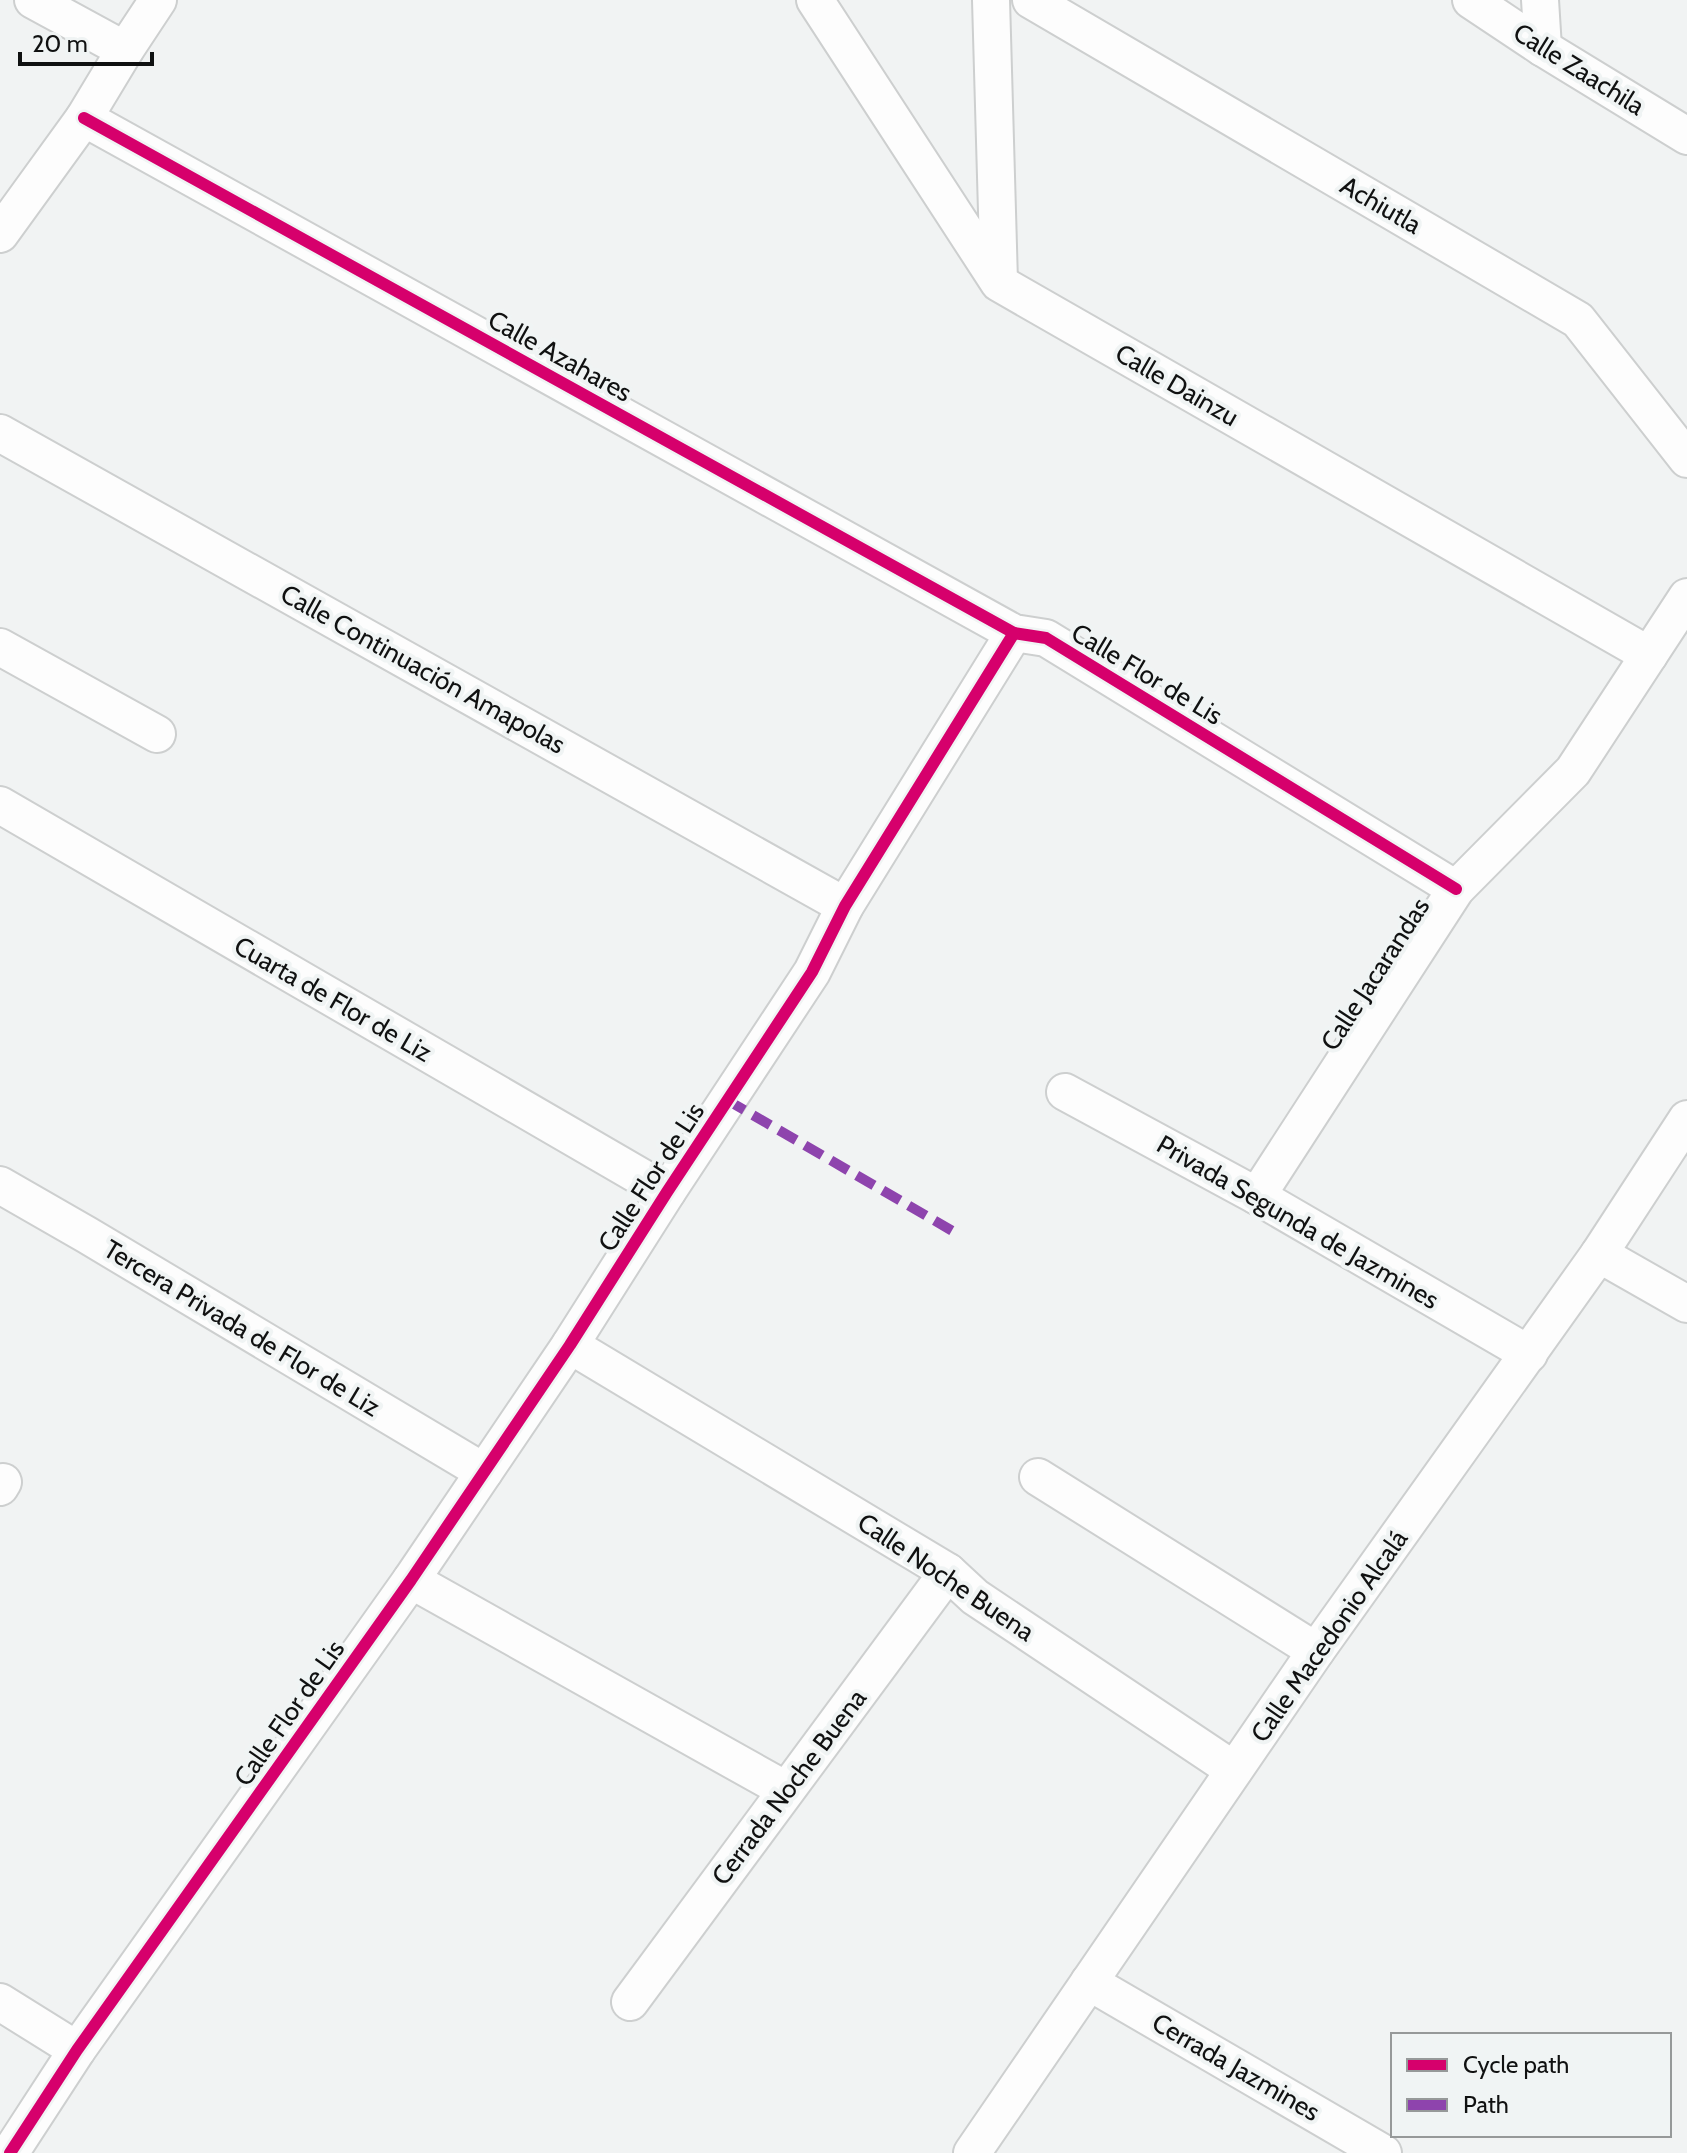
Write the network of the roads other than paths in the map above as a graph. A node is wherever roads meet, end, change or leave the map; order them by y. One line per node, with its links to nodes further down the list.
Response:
1 (33, 0): 9 (street)
2 (158, 0): 9 (street)
3 (815, 0): 13 (street, Calle Dainzu)
4 (991, 0): 13 (street)
5 (1031, 0): 15 (street, Achiutla)
6 (1471, 0): 8 (street, Calle Zaachila)
7 (1540, 0): 8 (street)
8 (1543, 48): 11 (street, Calle Zaachila)
9 (125, 50): 10 (street)
10 (84, 118): 12 (street); 17 (street, Calle Azahares)
11 (1687, 136)
12 (0, 234)
13 (999, 283): 19 (street, Calle Dainzu)
14 (0, 433): 23 (street, Calle Continuación Amapolas)
15 (1687, 459)
16 (1687, 597): 19 (street, Calle Jacarandas)
17 (1014, 633): 22 (street, Calle Flor de Lis); 23 (street, Calle Flor de Lis)
18 (0, 647): 20 (street)
19 (1649, 655): 22 (street, Calle Jacarandas)
20 (157, 734)
21 (0, 805): 27 (street, Cuarta de Flor de Liz)
22 (1456, 889): 28 (street, Calle Jacarandas)
23 (845, 906): 27 (street, Calle Flor de Lis)
24 (1065, 1092): 28 (street, Privada Segunda de Jazmines)
25 (1687, 1119): 29 (street, Calle Macedonio Alcalá)
26 (0, 1185): 33 (street, Tercera Privada de Flor de Liz)
27 (667, 1192): 31 (street, Calle Flor de Lis)
28 (1257, 1196): 32 (street, Privada Segunda de Jazmines)
29 (1599, 1254): 30 (street); 32 (street, Calle Macedonio Alcalá)
30 (1687, 1304)
31 (570, 1345): 33 (street, Calle Flor de Lis); 35 (street, Calle Noche Buena)
32 (1529, 1354): 37 (street, Calle Macedonio Alcalá)
33 (484, 1472): 36 (street, Calle Flor de Lis)
34 (1038, 1477): 37 (street)
35 (948, 1572): 38 (street, Calle Noche Buena); 39 (street, Cerrada Noche Buena)
36 (411, 1580): 39 (street); 43 (street, Calle Flor de Lis)
37 (1316, 1651): 38 (street, Calle Macedonio Alcalá)
38 (1234, 1770): 40 (street, Calle Macedonio Alcalá)
39 (786, 1790): 42 (street, Cerrada Noche Buena)
40 (1089, 1982): 45 (street, Calle Macedonio Alcalá); 46 (street, Cerrada Jazmines)
41 (0, 2002): 43 (street)
42 (630, 2002)
43 (77, 2050): 44 (street, Calle Flor de Lis)
44 (10, 2153)
45 (972, 2153)
46 (1383, 2153)

